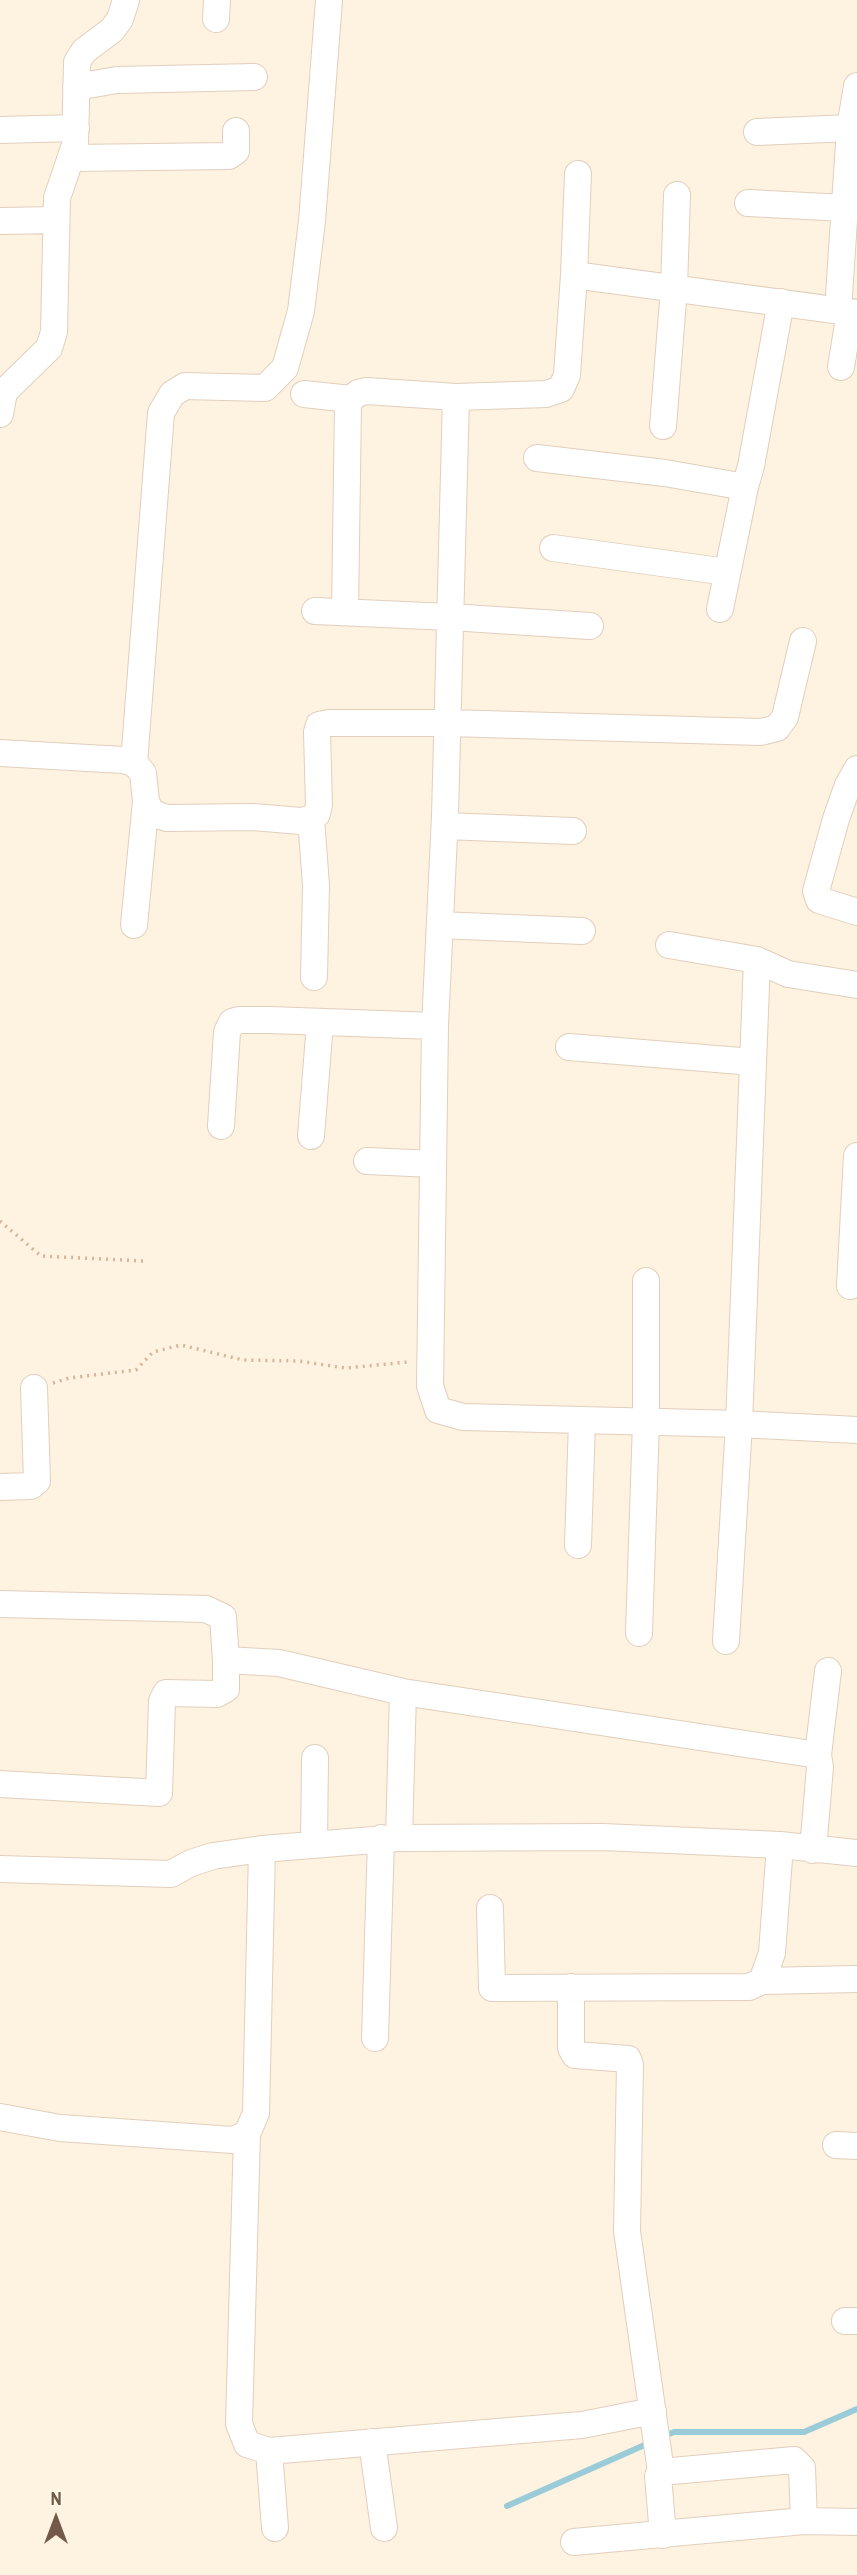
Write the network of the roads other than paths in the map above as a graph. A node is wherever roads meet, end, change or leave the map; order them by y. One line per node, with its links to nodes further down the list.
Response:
1 (126, 0): 5 (street)
2 (330, 0): 40 (street)
3 (254, 77): 5 (street)
4 (857, 86): 7 (street)
5 (76, 87): 6 (street)
6 (76, 128): 8 (street); 11 (street)
7 (850, 128): 10 (street); 15 (street)
8 (0, 130)
9 (236, 131): 11 (street)
10 (757, 131)
11 (73, 158): 16 (street)
12 (578, 174): 18 (street)
13 (677, 195): 19 (street)
14 (748, 203): 15 (street)
15 (845, 208): 21 (street)
16 (56, 220): 17 (street); 26 (street)
17 (0, 221)
18 (574, 275): 19 (street); 24 (street)
19 (674, 288): 20 (street); 27 (street)
20 (781, 302): 21 (street); 29 (street)
21 (848, 312): 22 (street)
22 (841, 367)
23 (304, 394): 25 (street)
24 (456, 397): 25 (street); 35 (street)
25 (351, 399): 34 (street)
26 (0, 414)
27 (663, 426)
28 (537, 458): 29 (street)
29 (745, 486): 31 (street)
30 (553, 548): 31 (street)
31 (727, 572): 32 (street)
32 (720, 608)
33 (315, 611): 34 (street)
34 (345, 612): 35 (street)
35 (450, 617): 36 (street); 38 (street)
36 (590, 626)
37 (803, 641): 38 (street)
38 (448, 723): 43 (street); 45 (street)
39 (0, 753): 40 (street)
40 (134, 763): 42 (street)
41 (857, 769): 44 (street)
42 (146, 801): 43 (street); 48 (street)
43 (311, 819): 53 (street)
44 (847, 824): 47 (street)
45 (445, 826): 46 (street); 49 (street)
46 (573, 831)
47 (857, 912)
48 (134, 925)
49 (440, 925): 50 (street); 56 (street)
50 (582, 931)
51 (669, 945): 52 (street)
52 (757, 960): 54 (street); 58 (street)
53 (314, 977)
54 (857, 985)
55 (320, 1023): 56 (street); 59 (street); 60 (street)
56 (435, 1026): 63 (street)
57 (569, 1047): 58 (street)
58 (753, 1062): 69 (street)
59 (222, 1126)
60 (311, 1136)
61 (857, 1156): 65 (street)
62 (367, 1161): 63 (street)
63 (433, 1164): 67 (street)
64 (646, 1281): 68 (street)
65 (850, 1286)
66 (34, 1388): 71 (street)
67 (582, 1421): 68 (street); 72 (street)
68 (646, 1422): 69 (street); 74 (street)
69 (739, 1424): 70 (street); 75 (street)
70 (857, 1430)
71 (0, 1487)
72 (578, 1545)
73 (0, 1604): 76 (street)
74 (639, 1633)
75 (726, 1641)
76 (226, 1660): 78 (street); 81 (street)
77 (828, 1671): 79 (street)
78 (403, 1692): 79 (street); 82 (street)
79 (818, 1755): 86 (street)
80 (315, 1758): 83 (street)
81 (0, 1784)
82 (390, 1838): 83 (street); 84 (street); 93 (street)
83 (314, 1844): 85 (street)
84 (780, 1845): 86 (street); 91 (street)
85 (262, 1849): 88 (street); 95 (street)
86 (813, 1850): 87 (street)
87 (857, 1853)
88 (0, 1869)
89 (490, 1908): 92 (street)
90 (857, 1979): 91 (street)
91 (762, 1981): 92 (street)
92 (571, 1987): 96 (street)
93 (374, 2038)
94 (0, 2117): 95 (street)
95 (247, 2134): 98 (street)
96 (653, 2411): 97 (street); 99 (street)
97 (372, 2442): 98 (street); 103 (street)
98 (268, 2451): 102 (street)
99 (661, 2472): 100 (street); 104 (street)
100 (804, 2521): 101 (street); 104 (street)
101 (857, 2522)
102 (275, 2528)
103 (384, 2528)
104 (663, 2535): 105 (street)
105 (574, 2542)

